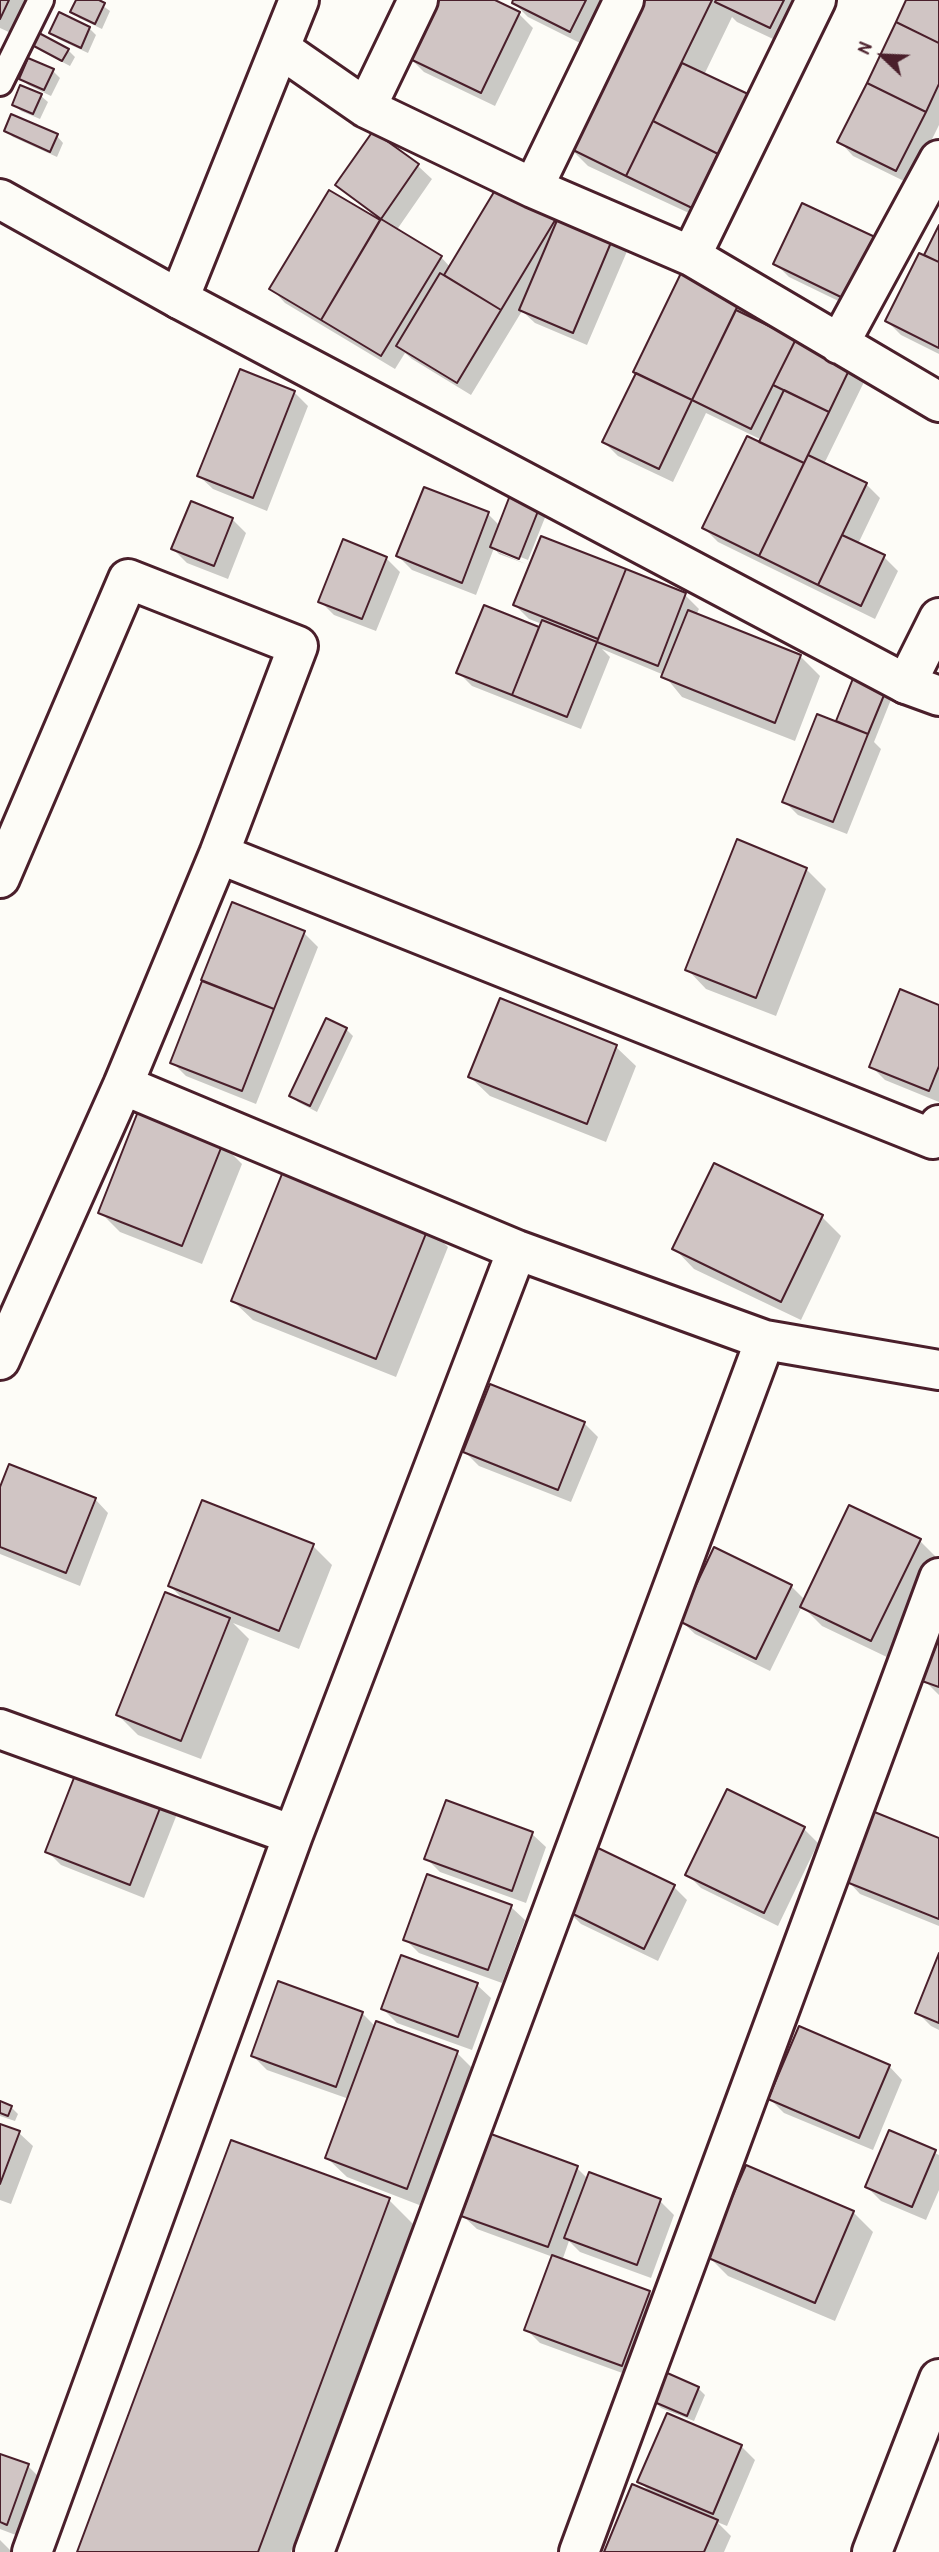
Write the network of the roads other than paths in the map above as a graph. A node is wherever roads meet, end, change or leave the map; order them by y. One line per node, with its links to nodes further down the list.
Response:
1 (40, 0): 7 (lane)
2 (299, 0): 6 (street)
3 (418, 0): 8 (street)
4 (624, 0): 10 (street)
5 (816, 0): 12 (street)
6 (281, 49): 8 (street); 13 (street)
7 (0, 83)
8 (366, 108): 10 (street)
9 (939, 160): 14 (street)
10 (533, 188): 12 (street)
11 (0, 199): 13 (street)
12 (691, 256): 14 (street)
13 (179, 299): 17 (street)
14 (839, 344): 15 (street)
15 (939, 402)
16 (939, 618): 17 (street)
17 (922, 690)
18 (219, 854): 19 (street); 20 (street); 21 (street)
19 (0, 878)
20 (123, 1085): 22 (street); 24 (street)
21 (939, 1125)
22 (517, 1250): 23 (street); 28 (street)
23 (765, 1339): 25 (street); 31 (street)
24 (0, 1360)
25 (939, 1370)
26 (939, 1578): 32 (street)
27 (0, 1729): 28 (street)
28 (293, 1835): 30 (street)
29 (939, 2379): 33 (street)
30 (32, 2552)
31 (314, 2552)
32 (579, 2552)
33 (872, 2552)

